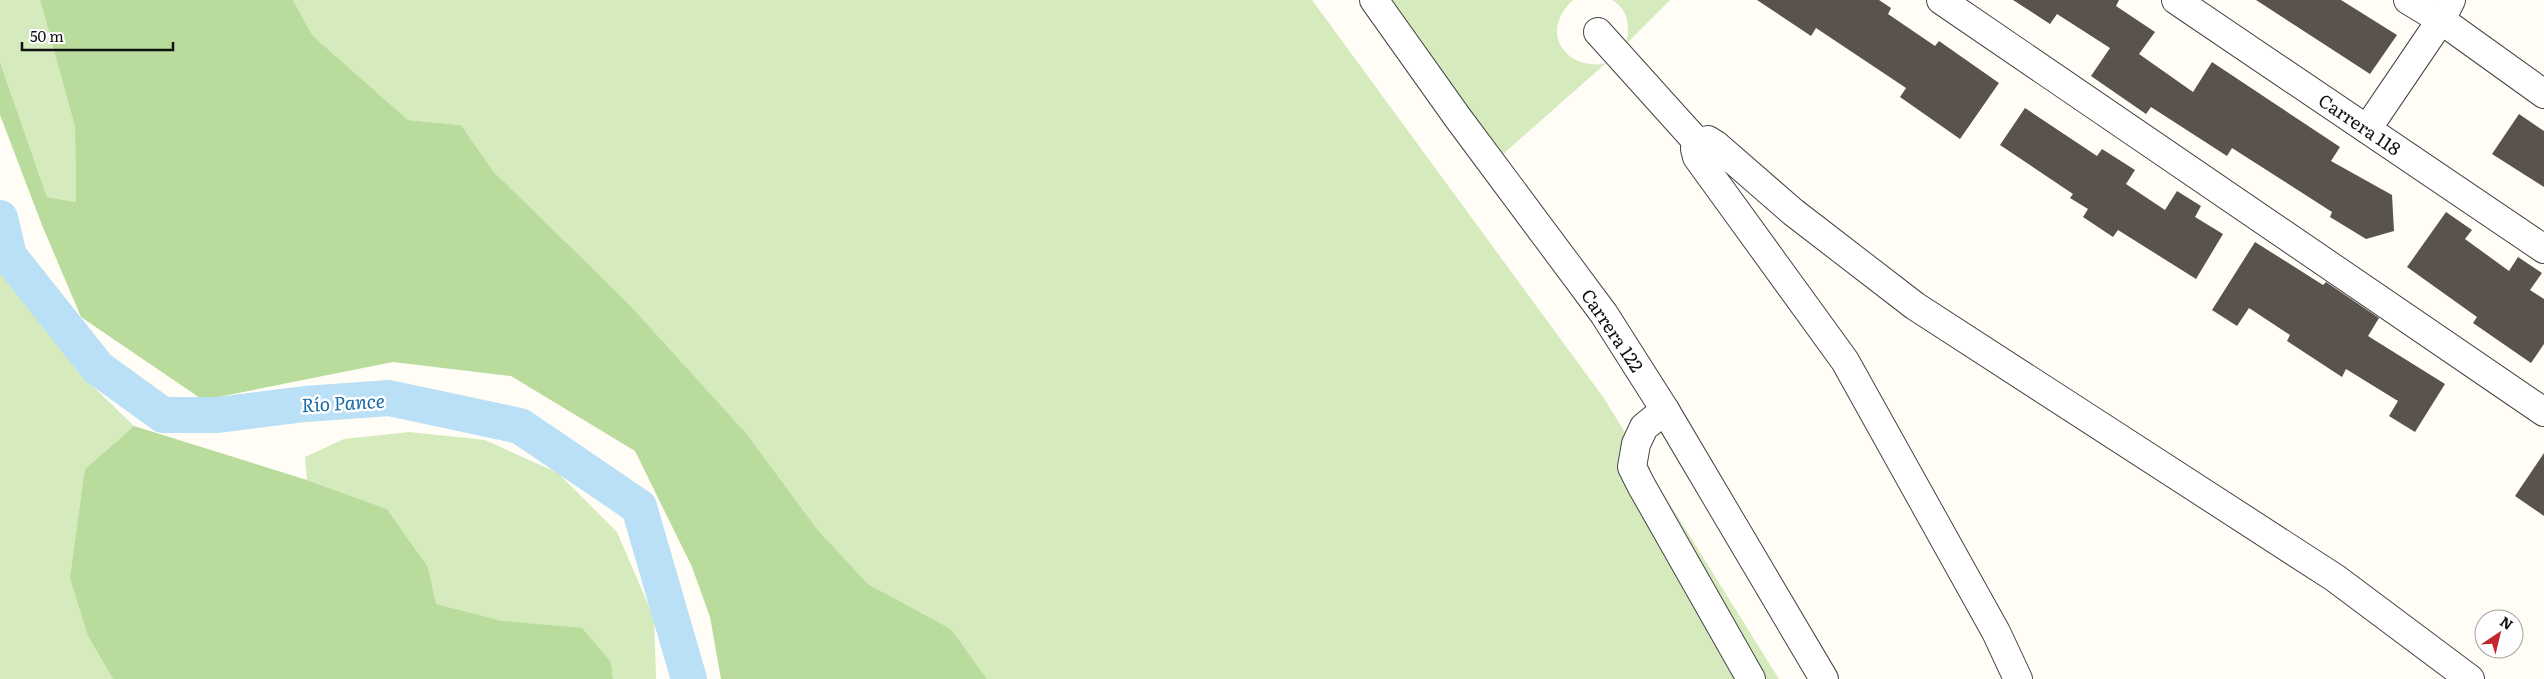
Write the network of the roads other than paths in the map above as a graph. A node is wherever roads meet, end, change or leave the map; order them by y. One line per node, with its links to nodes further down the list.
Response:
1 (1374, 0): 11 (street, Carrera 122)
2 (1941, 0): 12 (street)
3 (2176, 0): 8 (street, Carrera 118)
4 (2408, 0): 5 (street)
5 (2446, 10): 7 (street); 8 (street)
6 (1598, 32): 9 (street)
7 (2544, 94)
8 (2367, 129): 10 (street, Carrera 118)
9 (1698, 143): 15 (street); 16 (street)
10 (2544, 248)
11 (1665, 410): 13 (street); 14 (street, Carrera 122)
12 (2544, 412)
13 (1751, 679)
14 (1824, 679)
15 (2018, 679)
16 (2470, 679)

